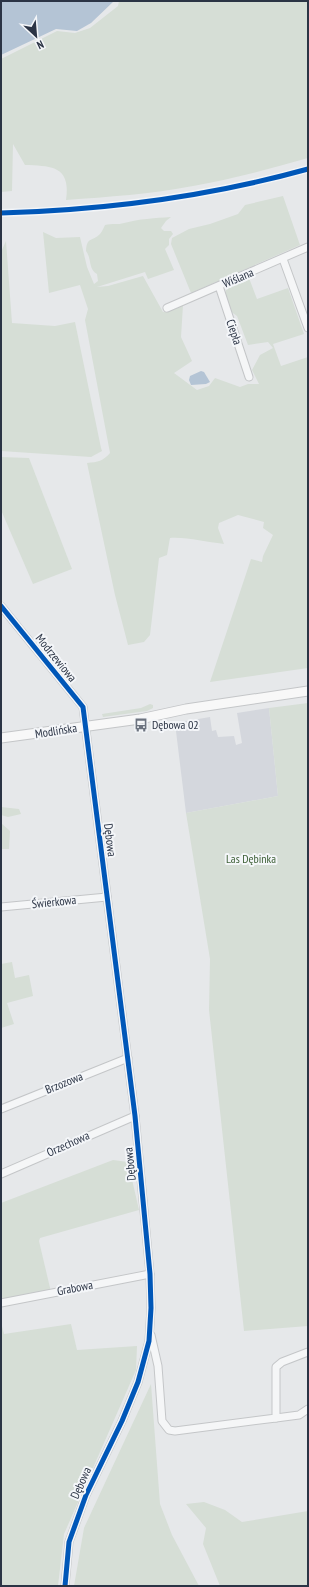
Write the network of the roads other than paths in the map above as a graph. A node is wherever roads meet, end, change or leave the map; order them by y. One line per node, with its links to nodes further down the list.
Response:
1 (308, 247): 2 (street, Wiślana)
2 (283, 259): 3 (street, Wiślana); 5 (street)
3 (219, 286): 4 (street, Wiślana); 6 (street, Ciepła)
4 (167, 308)
5 (308, 328)
6 (249, 377)
7 (1, 606): 9 (street, Modrzewiowa)
8 (308, 691): 9 (main road, Modlińska)
9 (85, 724): 10 (main road, Modlińska); 11 (main road, Modlińska); 12 (street, Dębowa)
10 (1, 735)
11 (1, 738)
12 (107, 896): 13 (street, Świerkowa); 14 (street, Dębowa)
13 (1, 907)
14 (128, 1058): 15 (street, Brzozowa); 16 (street, Dębowa)
15 (1, 1109)
16 (135, 1116): 17 (street, Orzechowa); 18 (street, Dębowa)
17 (1, 1174)
18 (150, 1274): 19 (street, Grabowa); 20 (street, Dębowa)
19 (1, 1303)
20 (150, 1328): 23 (street); 24 (street, Dębowa)
21 (308, 1352): 23 (street)
22 (308, 1409): 23 (street)
23 (276, 1418)
24 (65, 1586)

